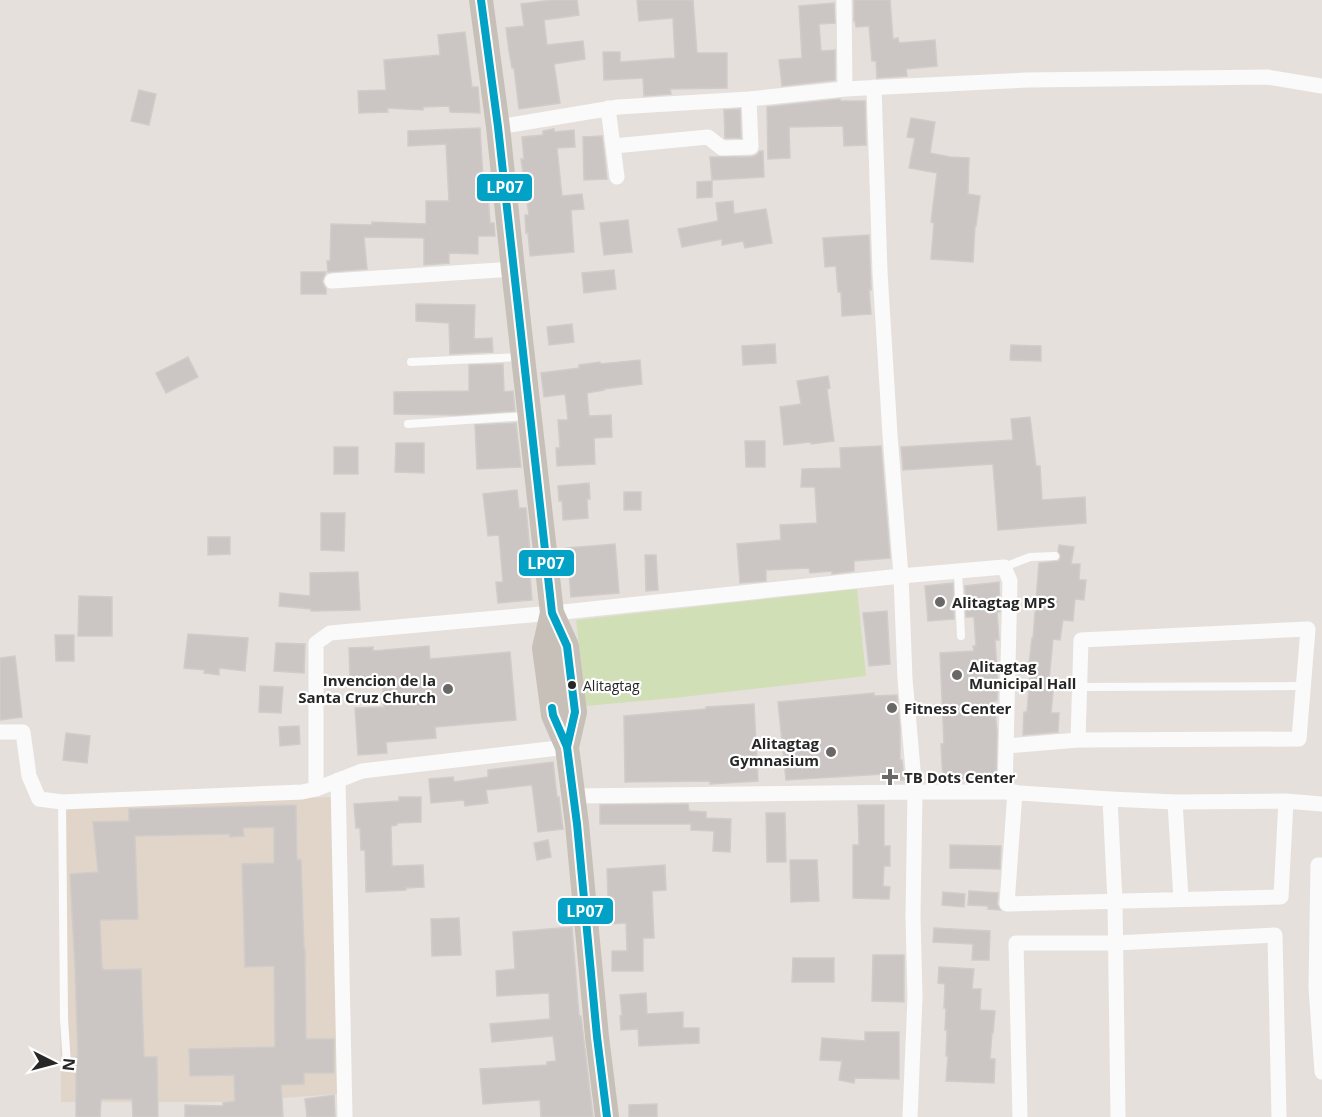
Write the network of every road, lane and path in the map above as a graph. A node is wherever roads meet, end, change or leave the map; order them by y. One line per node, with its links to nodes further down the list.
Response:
1 (481, 0): 8 (main road)
2 (844, 0): 5 (street)
3 (1322, 86): 4 (street)
4 (874, 87): 5 (street); 20 (street)
5 (845, 89): 6 (street)
6 (749, 99): 7 (street); 9 (street)
7 (608, 108): 8 (street); 9 (street)
8 (498, 127): 11 (main road)
9 (614, 146): 10 (street)
10 (617, 177)
11 (513, 269): 12 (street); 13 (main road)
12 (333, 281)
13 (524, 357): 14 (lane); 15 (main road)
14 (411, 362)
15 (530, 415): 16 (lane); 21 (main road)
16 (408, 424)
17 (1055, 556): 18 (lane)
18 (1004, 567): 19 (street); 27 (street)
19 (958, 572): 20 (street); 22 (lane)
20 (901, 576): 21 (street); 31 (street)
21 (552, 613): 28 (main road); 30 (street)
22 (961, 636)
23 (1303, 686): 24 (lane); 24 (street); 26 (street)
24 (1079, 687): 26 (street)
25 (0, 732): 36 (street)
26 (1078, 740): 27 (street)
27 (1006, 746): 32 (street)
28 (567, 747): 29 (street); 33 (main road)
29 (338, 780): 30 (street); 45 (street)
30 (316, 789): 36 (street)
31 (915, 792): 32 (street); 33 (street); 47 (street)
32 (1010, 792): 34 (street); 41 (street)
33 (573, 796): 46 (main road)
34 (1110, 799): 37 (street); 41 (street)
35 (1286, 801): 37 (street); 38 (street); 40 (street)
36 (62, 802): 43 (lane)
37 (1175, 802): 40 (street)
38 (1322, 804)
39 (1322, 865): 44 (street)
40 (1181, 900): 41 (street)
41 (1115, 902): 42 (street)
42 (1116, 943): 48 (street); 49 (street); 50 (street)
43 (67, 1065)
44 (1322, 1072)
45 (345, 1117)
46 (608, 1117)
47 (910, 1117)
48 (1020, 1117)
49 (1119, 1117)
50 (1280, 1117)

